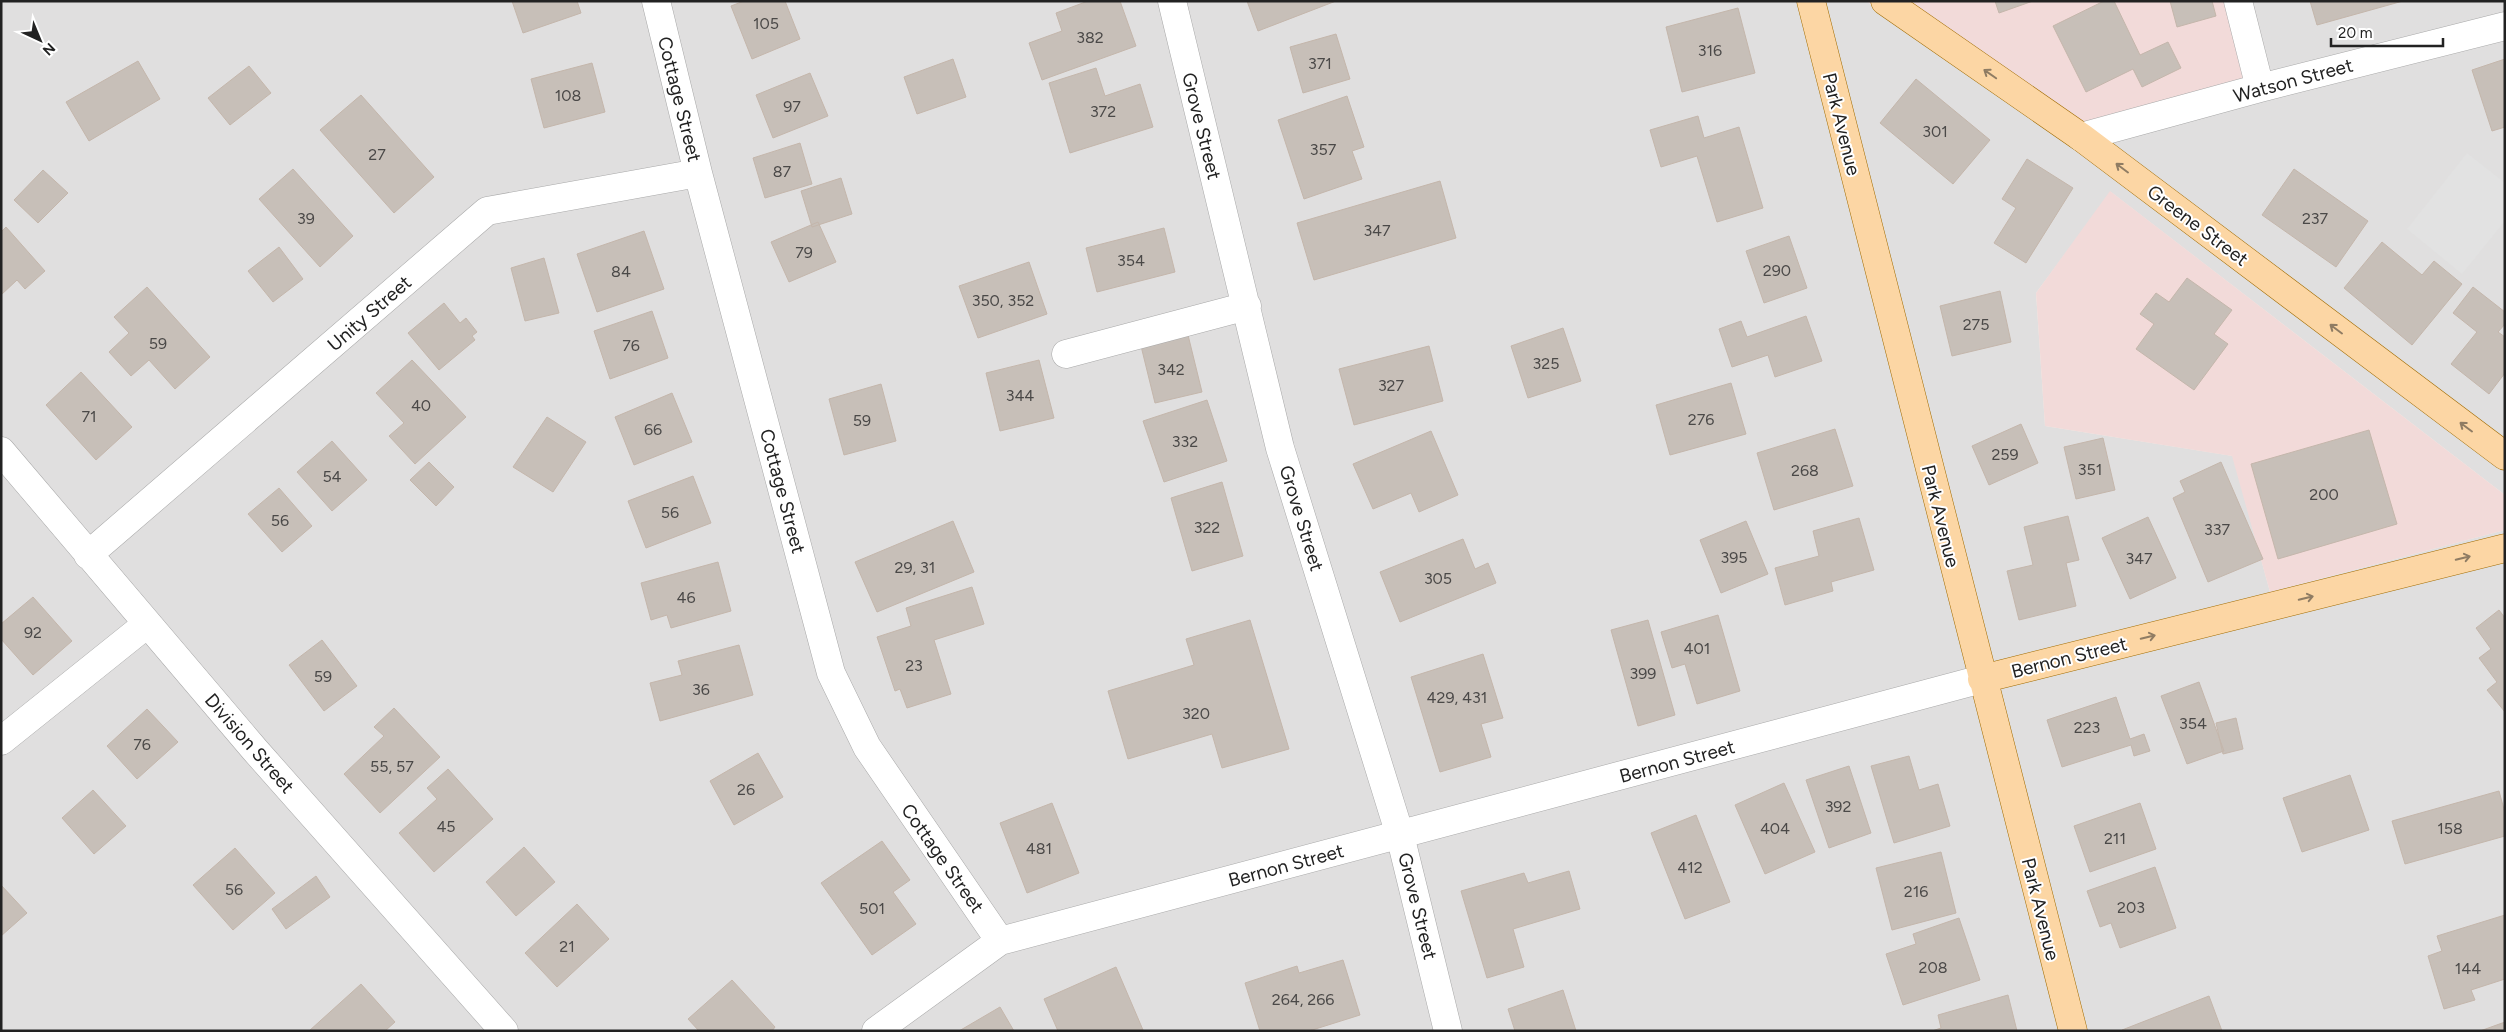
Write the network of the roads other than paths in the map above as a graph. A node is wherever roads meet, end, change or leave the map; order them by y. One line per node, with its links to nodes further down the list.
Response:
1 (656, 1): 9 (street, Cottage Street)
2 (1172, 1): 10 (street, Grove Street)
3 (1811, 1): 17 (main road, Park Avenue)
4 (1886, 1): 8 (main road, Greene Street, one-way to 4)
5 (2238, 1): 7 (street)
6 (2505, 26): 7 (street, Watson Street)
7 (2260, 88): 8 (street, Watson Street)
8 (2081, 137): 13 (main road, Greene Street, one-way to 8)
9 (698, 172): 15 (street, Unity Street); 20 (street, Cottage Street)
10 (1247, 306): 11 (street); 19 (street, Grove Street)
11 (1066, 354)
12 (1, 451): 15 (street, Division Street)
13 (2505, 456)
14 (2505, 548): 17 (main road, Bernon Street, one-way to 14)
15 (88, 555): 16 (street, Division Street)
16 (147, 624): 18 (street); 21 (street, Division Street)
17 (1982, 679): 19 (street, Bernon Street); 24 (main road, Park Avenue)
18 (1, 742)
19 (1400, 835): 20 (street, Bernon Street); 23 (street, Grove Street)
20 (1000, 941): 22 (street, Bernon Street)
21 (504, 1031)
22 (876, 1031)
23 (1448, 1031)
24 (2073, 1031)

